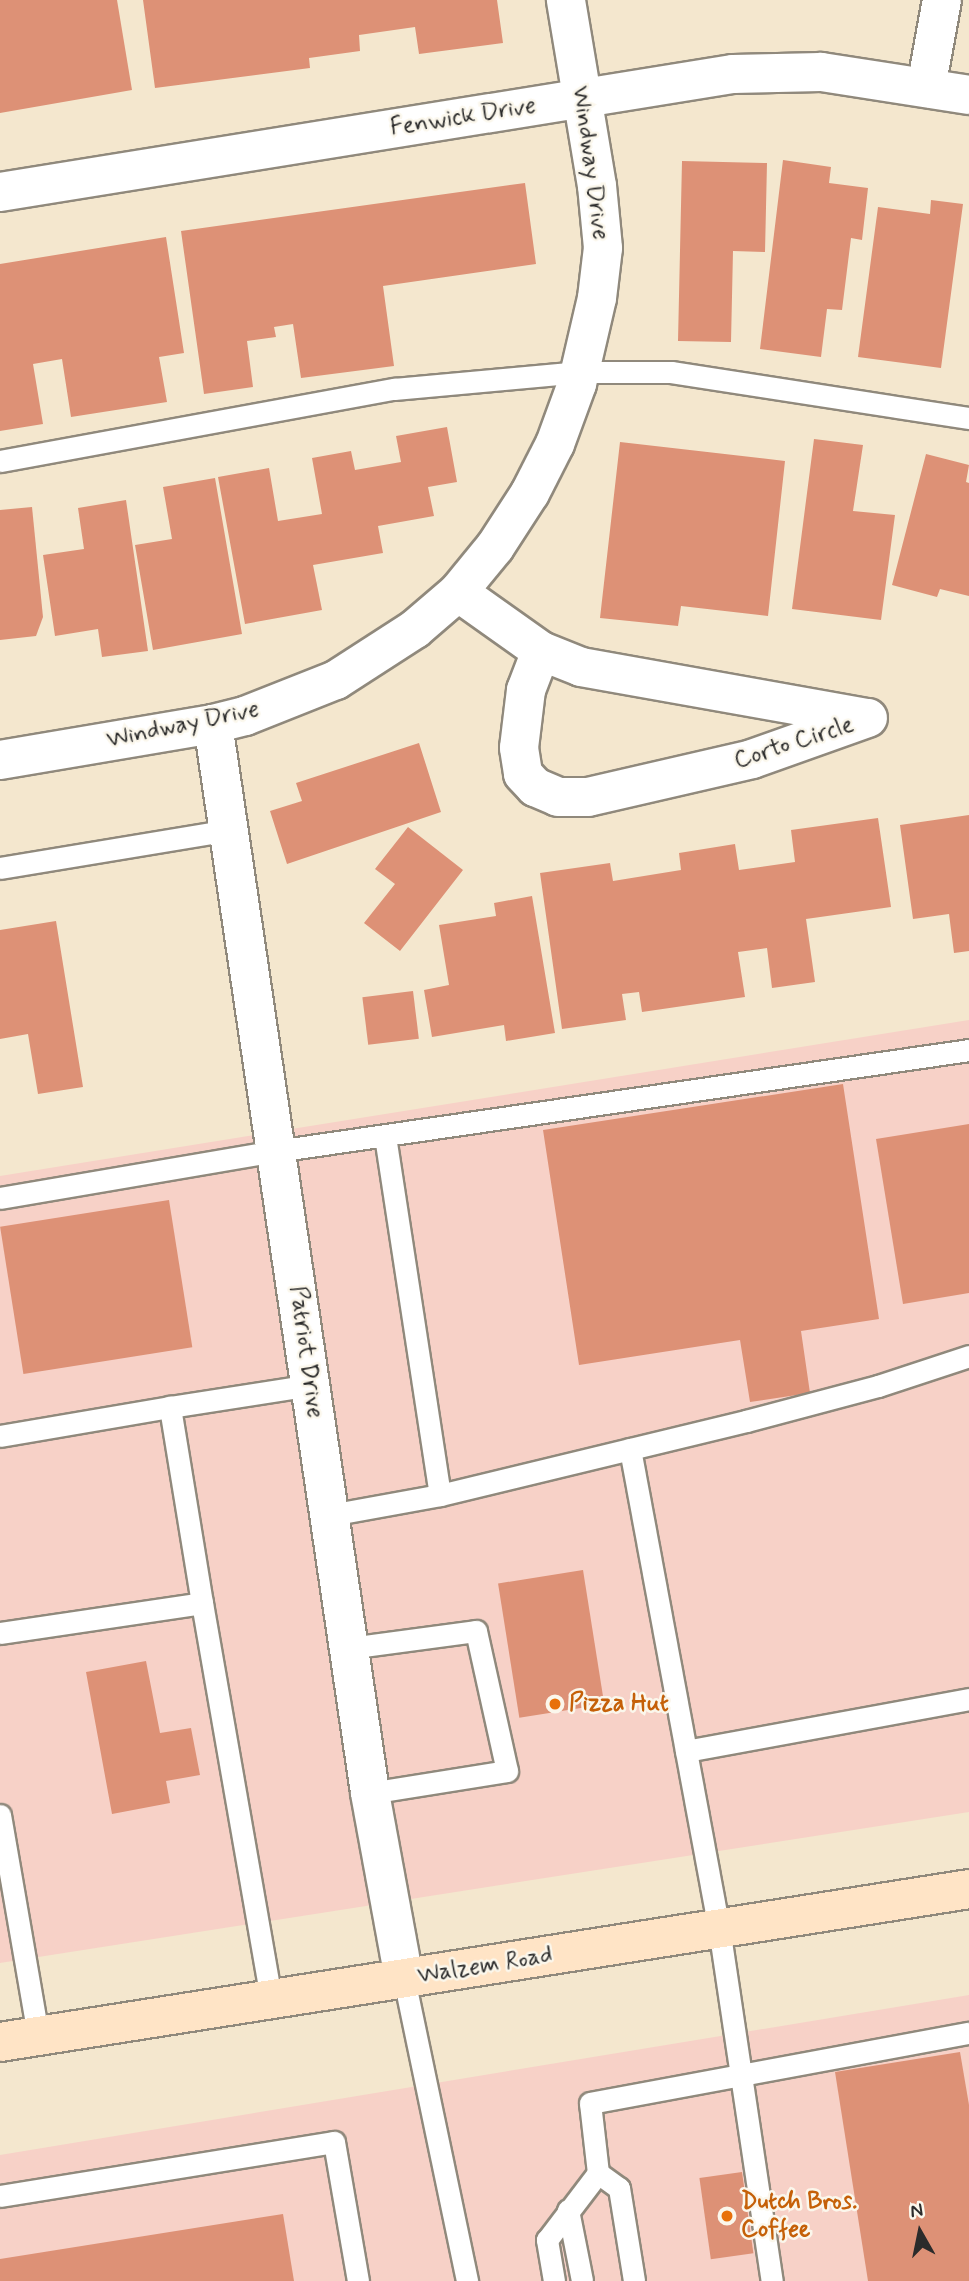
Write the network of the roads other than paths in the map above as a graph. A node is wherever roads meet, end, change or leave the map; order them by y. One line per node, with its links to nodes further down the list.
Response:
1 (566, 0): 5 (street, Windway Drive)
2 (942, 0): 3 (street)
3 (926, 88): 4 (street, Fenwick Drive); 5 (street, Fenwick Drive)
4 (969, 95)
5 (582, 98): 6 (street, Fenwick Drive); 7 (street, Windway Drive)
6 (0, 192)
7 (580, 372): 8 (lane); 9 (lane); 10 (street, Windway Drive)
8 (969, 418)
9 (0, 461)
10 (458, 592): 11 (street, Corto Circle); 12 (street, Windway Drive)
11 (541, 651): 11 (street, Corto Circle)
12 (213, 724): 13 (street, Windway Drive); 14 (street, Patriot Drive)
13 (0, 760)
14 (229, 830): 15 (lane); 18 (street, Patriot Drive)
15 (0, 868)
16 (969, 1050): 17 (lane)
17 (385, 1136): 18 (lane); 25 (lane)
18 (276, 1152): 19 (lane); 21 (street, Patriot Drive)
19 (0, 1198)
20 (969, 1356): 24 (lane)
21 (311, 1385): 22 (lane); 26 (street, Patriot Drive)
22 (170, 1407): 23 (lane); 27 (lane)
23 (0, 1436)
24 (629, 1449): 25 (lane); 31 (lane)
25 (440, 1495): 26 (lane)
26 (330, 1515): 29 (street, Patriot Drive)
27 (202, 1603): 28 (lane); 38 (lane)
28 (0, 1633)
29 (349, 1648): 32 (street, Patriot Drive); 32 (lane)
30 (969, 1699): 31 (lane)
31 (687, 1751): 36 (lane)
32 (370, 1793): 37 (street, Patriot Drive)
33 (0, 1815): 34 (lane)
34 (4, 1861): 40 (lane)
35 (969, 1889): 36 (main road, Walzem Road)
36 (719, 1928): 37 (main road, Walzem Road); 42 (lane)
37 (404, 1979): 38 (main road, Walzem Road); 47 (lane)
38 (271, 2000): 40 (main road, Walzem Road)
39 (969, 2033): 42 (lane)
40 (38, 2036): 41 (main road, Walzem Road)
41 (0, 2042)
42 (743, 2077): 43 (lane); 51 (lane)
43 (598, 2173): 45 (lane); 50 (lane)
44 (0, 2196): 46 (lane)
45 (568, 2210): 48 (lane); 49 (lane)
46 (358, 2281)
47 (467, 2281)
48 (554, 2281)
49 (582, 2281)
50 (634, 2281)
51 (772, 2281)

